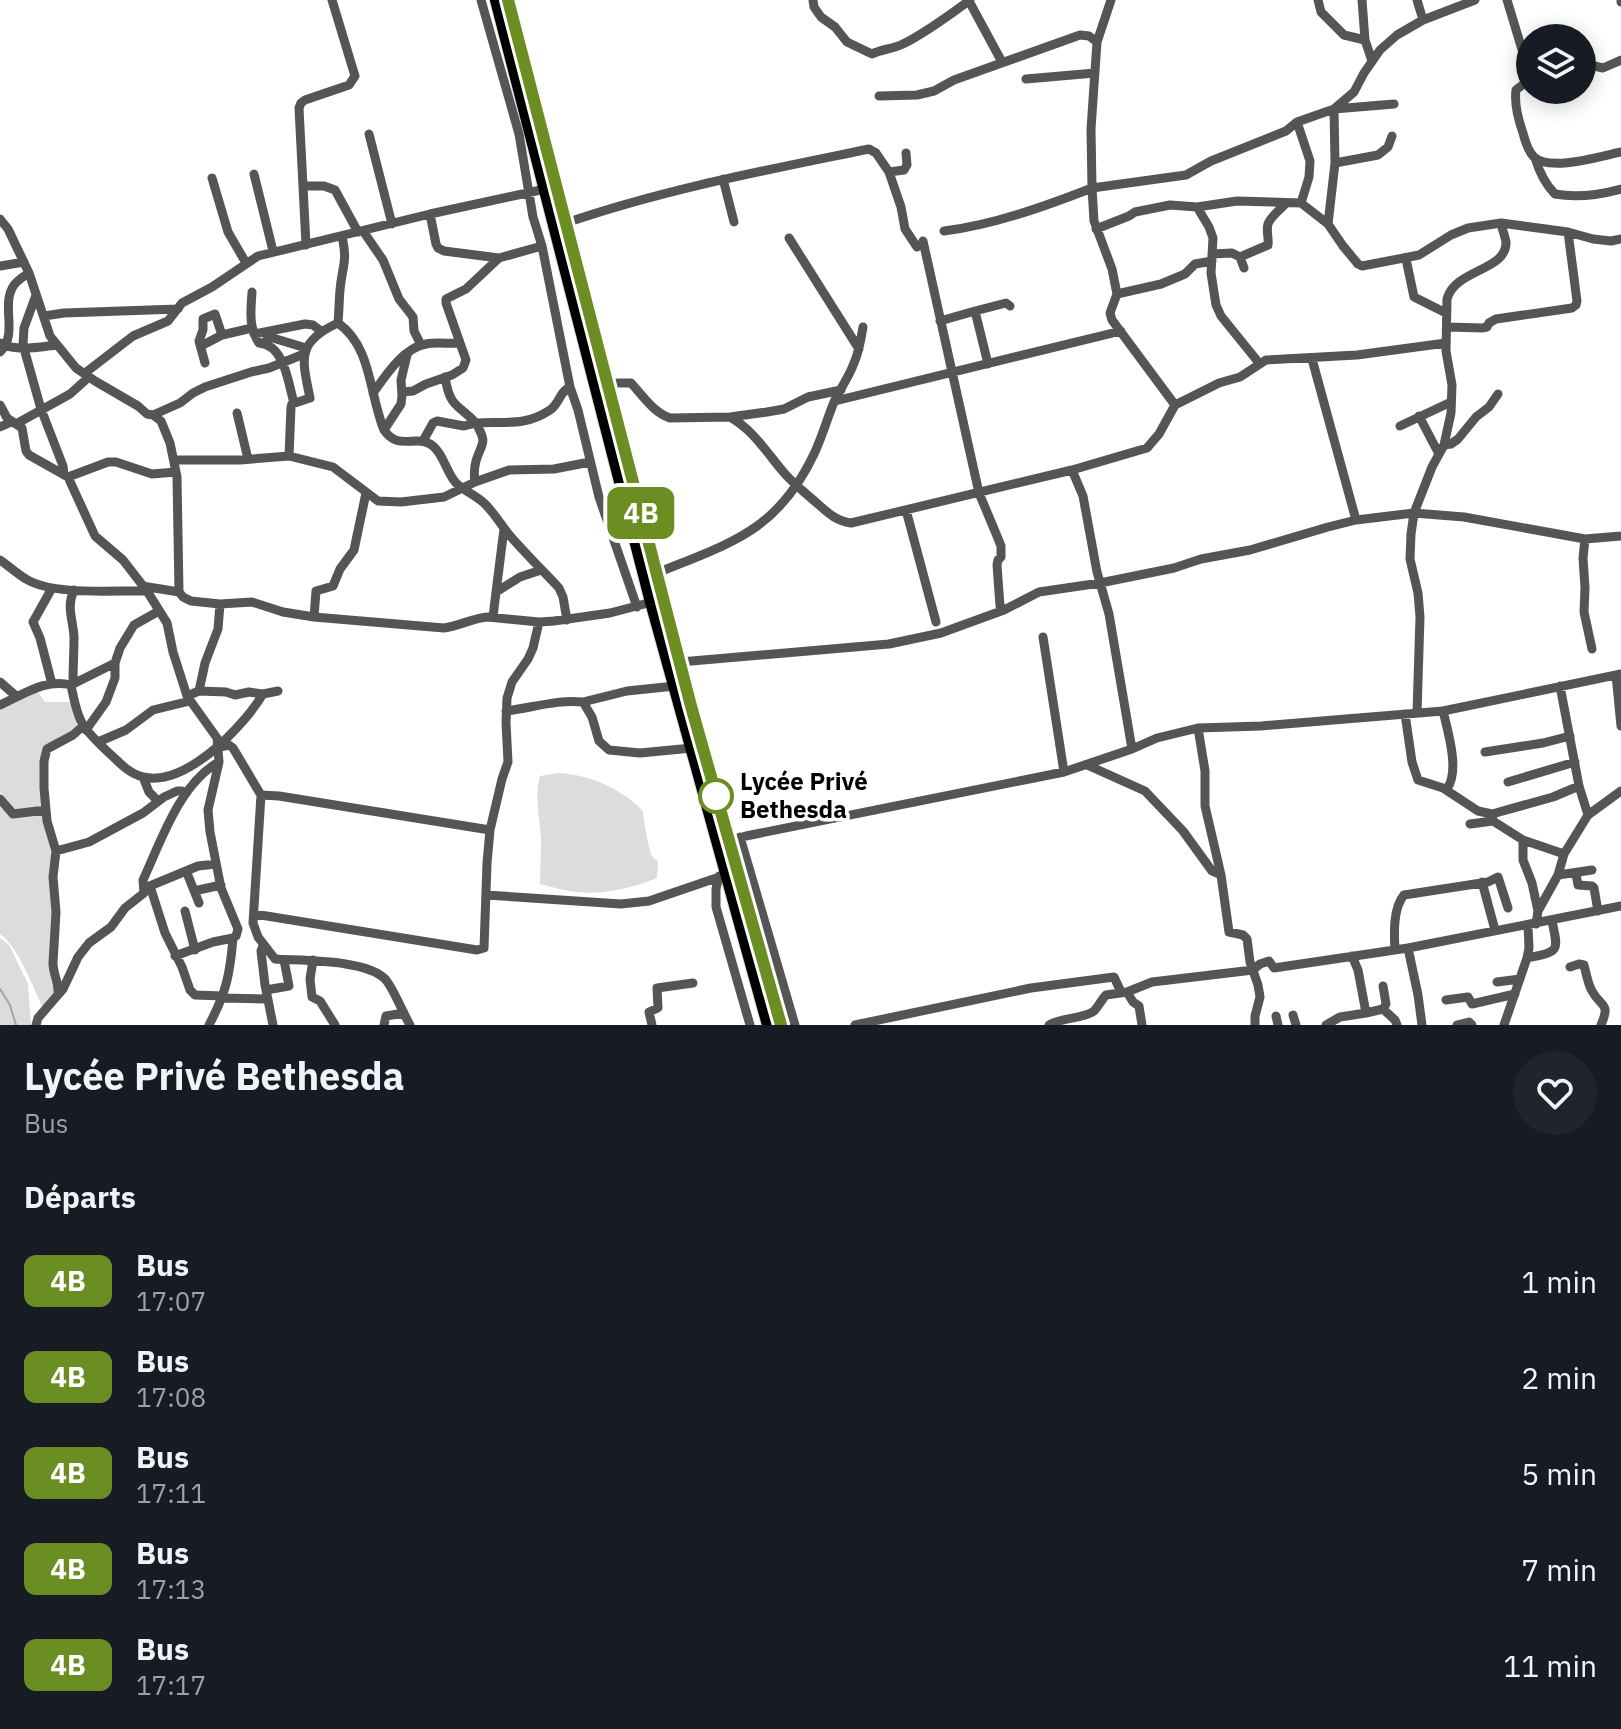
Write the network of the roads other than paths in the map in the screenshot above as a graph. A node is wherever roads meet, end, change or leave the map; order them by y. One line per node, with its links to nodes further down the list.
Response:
1 (332, 0): 38 (street)
2 (481, 0): 42 (street)
3 (497, 0): 40 (highway)
4 (508, 0): 49 (highway)
5 (813, 0): 10 (street)
6 (1318, 0): 15 (street)
7 (1362, 0): 15 (street)
8 (1417, 0): 13 (street)
9 (1507, 0): 14 (street)
10 (969, 1): 19 (street)
11 (1107, 1): 16 (street)
12 (1468, 1): 13 (street)
13 (1423, 20): 18 (street)
14 (1516, 31)
15 (1365, 40): 18 (street)
16 (1097, 42): 19 (street); 21 (street)
17 (1621, 60): 20 (street)
18 (1372, 61): 26 (street)
19 (1002, 62): 24 (street)
20 (1596, 66)
21 (1095, 73): 22 (street); 39 (street)
22 (1026, 79)
23 (1516, 90): 32 (street)
24 (879, 96)
25 (1394, 104): 26 (street)
26 (1334, 109): 27 (street); 33 (street)
27 (1297, 122): 39 (street); 44 (street)
28 (369, 134): 51 (street)
29 (1392, 136): 33 (street)
30 (1621, 152): 32 (street)
31 (906, 153): 34 (street)
32 (1535, 158): 41 (street)
33 (1335, 163): 52 (street)
34 (889, 172): 37 (street); 81 (street)
35 (254, 174): 62 (street)
36 (212, 178): 68 (street)
37 (723, 179): 48 (street); 49 (street)
38 (304, 186): 55 (street); 60 (street)
39 (1092, 188): 53 (street); 54 (street)
40 (545, 189): 42 (street); 158 (highway)
41 (1621, 189)
42 (528, 192): 46 (street); 61 (street)
43 (1286, 203): 44 (street); 45 (street); 64 (street)
44 (1301, 203): 52 (street)
45 (1197, 207): 53 (street); 63 (street)
46 (430, 214): 51 (street); 65 (street)
47 (0, 219): 67 (street)
48 (734, 222)
49 (566, 223): 109 (highway)
50 (1501, 223): 56 (street); 66 (street); 79 (street)
51 (392, 224): 55 (street)
52 (1328, 224): 66 (street)
53 (1096, 229): 73 (street)
54 (944, 231)
55 (361, 232): 57 (street); 93 (street)
56 (1568, 232): 59 (street); 84 (street)
57 (342, 237): 60 (street); 82 (street)
58 (789, 238): 97 (street)
59 (1621, 239)
60 (306, 245): 62 (street)
61 (542, 246): 65 (street); 108 (street)
62 (273, 251): 68 (street)
63 (1212, 257): 64 (street); 73 (street); 103 (street)
64 (1240, 257): 70 (street)
65 (499, 258): 90 (street)
66 (1406, 259): 79 (street)
67 (24, 262): 69 (street); 71 (street)
68 (246, 263): 76 (street)
69 (0, 266)
70 (1244, 268)
71 (29, 273): 74 (street); 78 (street)
72 (252, 292): 85 (street)
73 (1117, 294): 87 (street)
74 (36, 295): 80 (street); 96 (street)
75 (1010, 306): 77 (street)
76 (178, 309): 80 (street); 106 (street)
77 (975, 311): 81 (street); 104 (street)
78 (5, 312): 95 (street)
79 (1446, 313): 84 (street)
80 (44, 316): 92 (street)
81 (940, 321): 105 (street)
82 (338, 323): 86 (street); 112 (street)
83 (863, 327): 97 (street)
84 (1448, 327): 91 (street)
85 (253, 331): 86 (street); 88 (street); 89 (street)
86 (321, 331): 98 (street)
87 (1121, 331): 104 (street); 118 (street)
88 (222, 335): 94 (street); 94 (street)
89 (264, 343): 98 (street); 102 (street)
90 (459, 343): 93 (street); 107 (street)
91 (1446, 343): 100 (street); 115 (street)
92 (57, 345): 96 (street); 106 (street)
93 (421, 345): 99 (street)
94 (201, 346): 101 (street)
95 (2, 348): 96 (street)
96 (24, 348): 119 (street)
97 (859, 349): 110 (street)
98 (305, 351): 102 (street); 116 (street)
99 (409, 352): 111 (street); 112 (street)
100 (1312, 359): 103 (street); 145 (street)
101 (205, 363)
102 (282, 363): 116 (street); 121 (street)
103 (1259, 363): 118 (street)
104 (988, 364): 105 (street)
105 (952, 373): 114 (street); 142 (street)
106 (87, 375): 119 (street); 121 (street)
107 (445, 377): 111 (street); 125 (street)
108 (570, 387): 125 (street); 134 (street)
109 (609, 388): 123 (street); 151 (highway)
110 (841, 390): 114 (street); 123 (street)
111 (402, 392): 128 (street)
112 (373, 393): 128 (street)
113 (1498, 394): 130 (street)
114 (835, 401): 139 (street)
115 (1451, 402): 122 (street); 130 (street)
116 (294, 403): 131 (street)
117 (0, 405): 124 (street)
118 (1175, 405): 135 (street)
119 (41, 409): 124 (street); 137 (street)
120 (237, 413): 132 (street)
121 (153, 415): 133 (street)
122 (1419, 416): 126 (street); 130 (street)
123 (730, 417): 139 (street)
124 (14, 423): 127 (street); 137 (street)
125 (476, 423): 129 (street); 138 (street)
126 (1400, 426)
127 (0, 427)
128 (384, 430): 129 (street)
129 (423, 441): 140 (street)
130 (1441, 450): 144 (street)
131 (289, 456): 132 (street); 141 (street)
132 (248, 459): 133 (street)
133 (175, 460): 136 (street)
134 (590, 462): 138 (street); 160 (street)
135 (1072, 470): 142 (street); 152 (street)
136 (176, 472): 137 (street); 156 (street)
137 (66, 476): 154 (street)
138 (475, 482): 140 (street)
139 (796, 485): 143 (street); 151 (street)
140 (463, 488): 141 (street); 146 (street)
141 (366, 493): 163 (street)
142 (979, 493): 143 (street); 161 (street)
143 (906, 510): 167 (street)
144 (1414, 513): 145 (street); 148 (street); 187 (street)
145 (1356, 520): 152 (street)
146 (504, 529): 150 (street); 157 (street)
147 (1621, 536): 148 (street)
148 (1585, 539): 169 (street)
149 (0, 560): 153 (street)
150 (541, 570): 157 (street); 165 (street)
151 (657, 573): 170 (highway)
152 (1100, 583): 161 (street); 196 (street)
153 (52, 588): 155 (street); 174 (street)
154 (144, 588): 155 (street); 156 (street); 162 (street)
155 (74, 590): 175 (street)
156 (179, 592): 159 (street)
157 (496, 592): 164 (street)
158 (652, 602): 160 (street); 176 (highway)
159 (220, 604): 163 (street); 178 (street)
160 (637, 607): 165 (street)
161 (1004, 610): 170 (street)
162 (159, 611): 171 (street); 182 (street)
163 (314, 617): 164 (street)
164 (493, 617): 166 (street)
165 (567, 620): 166 (street)
166 (539, 622): 185 (street)
167 (936, 622)
168 (1043, 637): 201 (street)
169 (1592, 649)
170 (680, 662): 218 (highway)
171 (115, 663): 175 (street); 190 (street)
172 (1618, 674): 177 (street); 189 (street)
173 (0, 682): 181 (street)
174 (52, 684): 175 (street); 181 (street)
175 (72, 685): 190 (street)
176 (675, 686): 183 (street); 195 (highway)
177 (1560, 686): 186 (street); 192 (street)
178 (199, 691): 180 (street); 182 (street)
179 (278, 691): 180 (street)
180 (263, 694): 194 (street)
181 (16, 696): 184 (street)
182 (189, 698): 193 (street); 194 (street)
183 (583, 702): 185 (street); 195 (street)
184 (0, 705)
185 (506, 711): 216 (street)
186 (1443, 711): 187 (street); 206 (street)
187 (1417, 713): 188 (street)
188 (1405, 714): 191 (street); 206 (street)
189 (1621, 726)
190 (84, 728): 193 (street); 212 (street)
191 (1198, 728): 196 (street); 226 (street)
192 (1570, 736): 197 (street); 199 (street)
193 (98, 742): 202 (street)
194 (218, 746): 198 (street); 203 (street); 209 (street)
195 (692, 748): 218 (highway)
196 (1132, 749): 200 (street)
197 (1485, 752)
198 (219, 762): 208 (street); 221 (street)
199 (1575, 762): 204 (street); 205 (street)
200 (1087, 765): 201 (street); 226 (street)
201 (1064, 772): 218 (street)
202 (143, 777): 203 (street); 211 (street)
203 (156, 779): 211 (street)
204 (1508, 782)
205 (1579, 786): 213 (street); 214 (street)
206 (1447, 789): 214 (street)
207 (1621, 791): 213 (street)
208 (184, 794): 211 (street); 230 (street)
209 (261, 795): 216 (street); 239 (street)
210 (0, 799): 212 (street)
211 (161, 799): 219 (street)
212 (46, 810): 219 (street)
213 (1588, 815): 220 (street)
214 (1492, 818): 215 (street); 217 (street)
215 (1470, 824)
216 (490, 830): 232 (street)
217 (1523, 840): 220 (street); 237 (street)
218 (730, 841): 225 (highway); 280 (highway); 281 (street)
219 (56, 851): 262 (street)
220 (1564, 854): 227 (street)
221 (216, 864): 223 (street); 229 (street)
222 (1592, 870): 224 (street)
223 (187, 873): 230 (street); 231 (street)
224 (1576, 874): 227 (street); 238 (street)
225 (723, 875): 232 (street); 278 (street); 279 (highway)
226 (1221, 875): 254 (street)
227 (1558, 875): 237 (street)
228 (1482, 882): 235 (street); 242 (street); 247 (street)
229 (221, 885): 231 (street); 243 (street)
230 (147, 887): 248 (street); 262 (street)
231 (194, 891): 233 (street)
232 (486, 895): 239 (street)
233 (199, 903)
234 (1621, 906): 238 (street)
235 (1508, 908)
236 (185, 911): 246 (street)
237 (1538, 911): 241 (street)
238 (1598, 911): 240 (street)
239 (254, 914): 244 (street)
240 (1552, 921): 241 (street); 250 (street)
241 (1532, 925): 242 (street); 250 (street)
242 (1495, 930): 245 (street)
243 (233, 938): 246 (street); 265 (street)
244 (263, 946): 251 (street); 263 (street)
245 (1408, 948): 247 (street); 288 (street)
246 (195, 950): 248 (street)
247 (1395, 950): 249 (street)
248 (175, 956): 265 (street)
249 (1352, 956): 254 (street); 269 (street)
250 (1527, 958): 256 (street)
251 (284, 960): 252 (street); 259 (street)
252 (313, 960): 255 (street); 268 (street)
253 (1570, 967): 292 (street)
254 (1253, 970): 261 (street); 285 (street)
255 (310, 979): 259 (street); 274 (street)
256 (1520, 979): 257 (street); 264 (street)
257 (1497, 982)
258 (693, 983): 277 (street)
259 (289, 986): 263 (street)
260 (1383, 986): 267 (street)
261 (1124, 992): 282 (street); 283 (street); 284 (street)
262 (58, 994): 271 (street)
263 (267, 994): 265 (street); 273 (street)
264 (1515, 994): 266 (street); 291 (street)
265 (223, 997): 272 (street)
266 (1446, 1000)
267 (1383, 1009): 269 (street); 287 (street)
268 (404, 1013): 275 (street); 276 (street)
269 (1366, 1013): 270 (street)
270 (1348, 1020): 286 (street)
271 (36, 1025)
272 (209, 1025)
273 (273, 1025)
274 (335, 1025)
275 (384, 1025)
276 (410, 1025)
277 (652, 1025)
278 (750, 1025)
279 (769, 1025)
280 (781, 1025)
281 (795, 1025)
282 (855, 1025)
283 (1049, 1025)
284 (1142, 1025)
285 (1255, 1025)
286 (1326, 1025)
287 (1397, 1025)
288 (1422, 1025)
289 (1457, 1025): 290 (street)
290 (1472, 1025)
291 (1504, 1025)
292 (1601, 1025)

